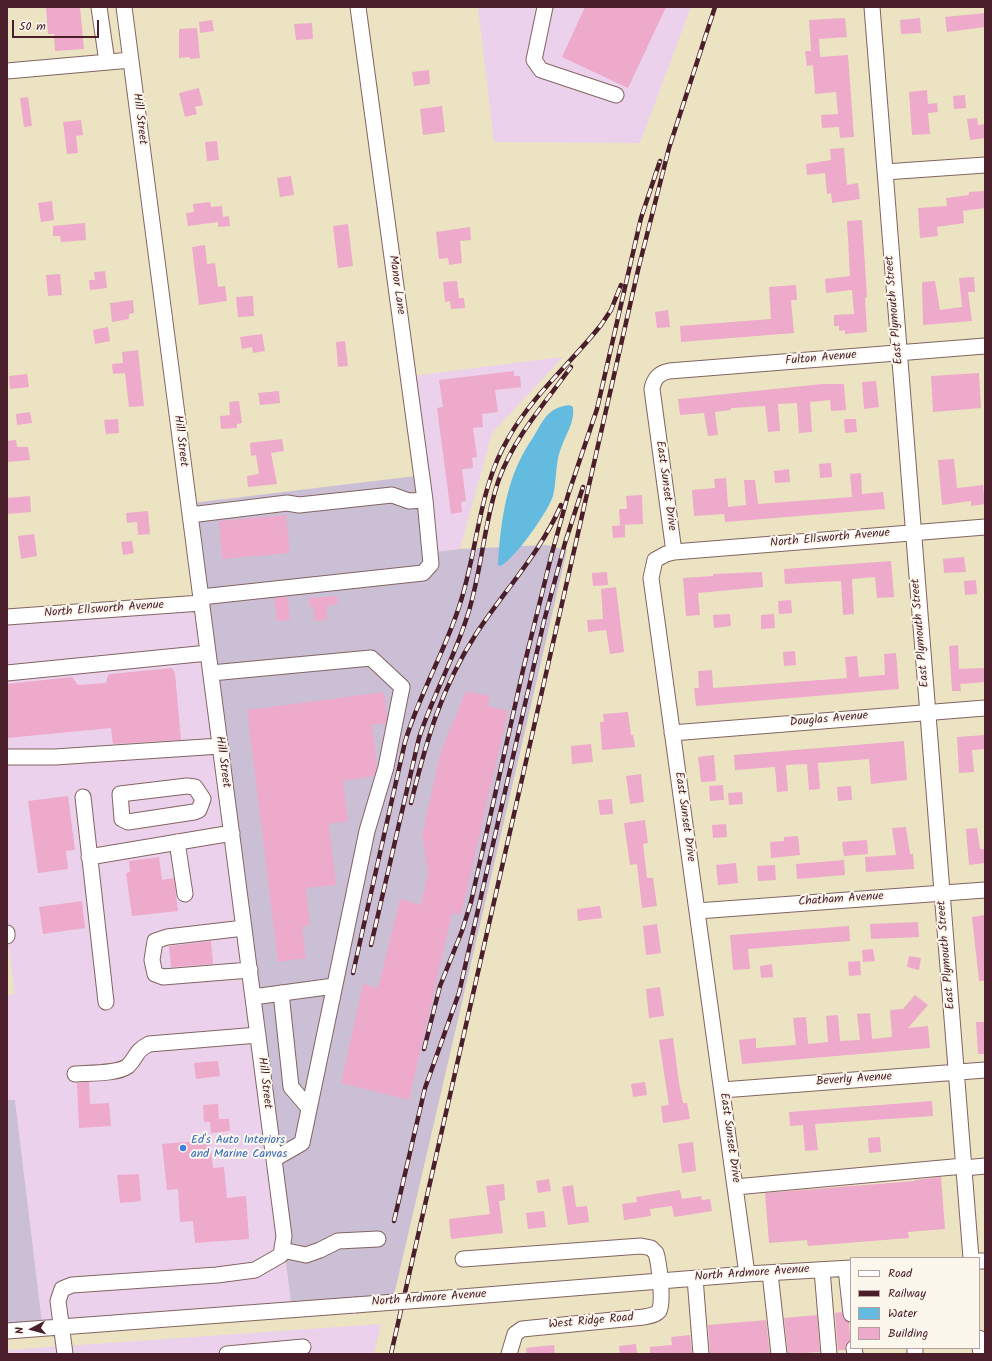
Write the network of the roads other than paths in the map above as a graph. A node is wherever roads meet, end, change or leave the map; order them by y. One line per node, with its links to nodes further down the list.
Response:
1 (99, 7): 7 (street)
2 (124, 7): 6 (street, Hill Street)
3 (358, 7): 15 (street, Manor Lane)
4 (545, 7): 9 (street)
5 (872, 7): 11 (street, East Plymouth Street)
6 (131, 60): 7 (street); 16 (street, Hill Street)
7 (106, 62): 8 (street)
8 (7, 71)
9 (616, 95)
10 (985, 165): 11 (street)
11 (885, 172): 13 (street, East Plymouth Street)
12 (985, 346): 13 (street, Fulton Avenue)
13 (899, 353): 14 (street, Fulton Avenue); 18 (street, East Plymouth Street)
14 (657, 376): 19 (street, East Sunset Drive)
15 (425, 500): 16 (street); 20 (street, Manor Lane)
16 (190, 515): 21 (street, Hill Street)
17 (985, 526): 18 (street, North Ellsworth Avenue)
18 (913, 533): 19 (street, North Ellsworth Avenue); 27 (street, East Plymouth Street)
19 (674, 552): 28 (street, East Sunset Drive)
20 (431, 564): 21 (street, North Ellsworth Avenue)
21 (201, 600): 22 (street, North Ellsworth Avenue); 23 (street, Hill Street)
22 (7, 617)
23 (208, 653): 24 (street); 25 (street, Hill Street)
24 (7, 673)
25 (210, 673): 29 (street, Hill Street); 43 (street)
26 (985, 708): 27 (street, Douglas Avenue)
27 (928, 712): 28 (street, Douglas Avenue); 38 (street, East Plymouth Street)
28 (672, 733): 40 (street, East Sunset Drive)
29 (220, 746): 30 (street); 31 (street, Hill Street)
30 (7, 757)
31 (227, 796): 33 (street); 34 (street, Hill Street)
32 (83, 797): 36 (street)
33 (203, 799): 33 (street)
34 (232, 833): 35 (street); 41 (street, Hill Street)
35 (177, 842): 36 (street); 39 (street)
36 (90, 857): 46 (street)
37 (985, 890): 38 (street, Chatham Avenue)
38 (942, 893): 40 (street, Chatham Avenue); 49 (street, East Plymouth Street)
39 (185, 894)
40 (697, 911): 51 (street, East Sunset Drive)
41 (244, 928): 42 (street, Hill Street); 42 (street)
42 (250, 970): 45 (street, Hill Street)
43 (334, 986): 44 (street); 52 (street)
44 (281, 993): 45 (street); 52 (street)
45 (253, 997): 47 (street, Hill Street)
46 (106, 1002)
47 (258, 1035): 50 (street); 53 (street, Hill Street)
48 (985, 1070): 49 (street, Beverly Avenue)
49 (956, 1072): 51 (street, Beverly Avenue); 55 (street, East Plymouth Street)
50 (75, 1074)
51 (722, 1090): 56 (street, East Sunset Drive)
52 (309, 1108): 53 (street)
53 (274, 1159): 58 (street, Hill Street)
54 (985, 1166): 55 (street)
55 (964, 1167): 56 (street); 59 (street, East Plymouth Street)
56 (735, 1186): 64 (street, East Sunset Drive)
57 (378, 1239): 58 (street)
58 (282, 1250): 68 (street)
59 (971, 1257)
60 (463, 1259): 66 (street)
61 (848, 1268): 62 (street, North Ardmore Avenue); 67 (street)
62 (822, 1270): 63 (street, North Ardmore Avenue); 76 (street)
63 (770, 1273): 64 (street, North Ardmore Avenue); 75 (street)
64 (747, 1274): 65 (street, North Ardmore Avenue)
65 (695, 1278): 66 (street, North Ardmore Avenue); 74 (street)
66 (659, 1281): 68 (street, North Ardmore Avenue, bridge); 73 (street, West Ridge Road)
67 (850, 1299)
68 (61, 1327): 69 (street, North Ardmore Avenue); 71 (street)
69 (7, 1331)
70 (303, 1347): 72 (street)
71 (65, 1354)
72 (227, 1354)
73 (509, 1354)
74 (701, 1354)
75 (779, 1354)
76 (829, 1354)

